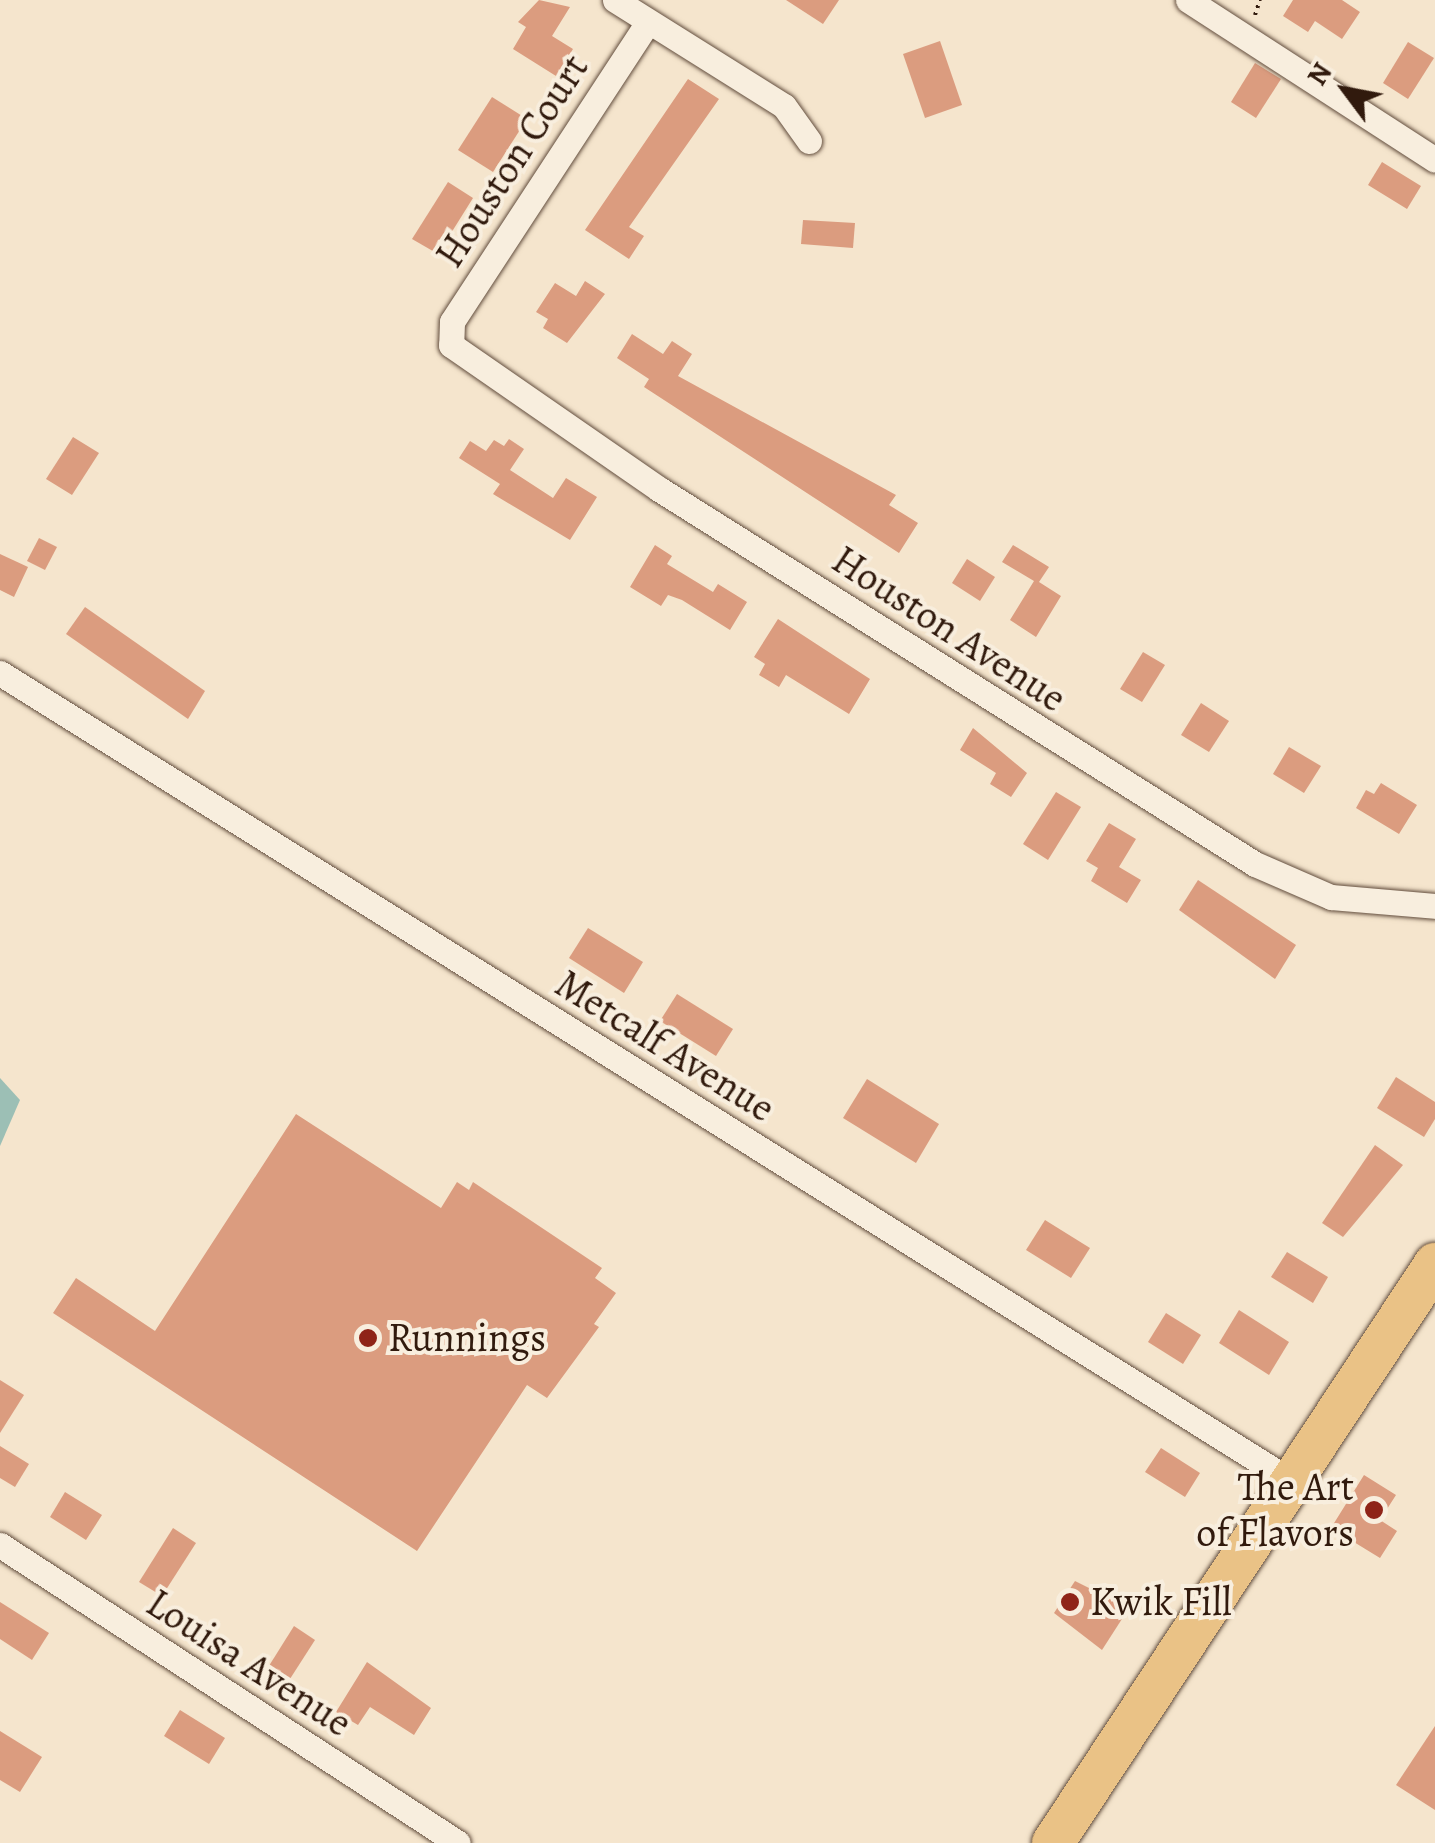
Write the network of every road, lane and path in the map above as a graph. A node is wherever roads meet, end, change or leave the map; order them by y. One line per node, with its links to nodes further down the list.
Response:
1 (615, 0): 3 (street)
2 (1188, 0): 5 (street)
3 (648, 22): 4 (street); 6 (street, Houston Court)
4 (809, 141)
5 (1435, 160)
6 (452, 345): 8 (street, Houston Avenue)
7 (0, 673): 10 (street, Metcalf Avenue)
8 (1435, 906)
9 (1435, 1264): 10 (main road)
10 (1290, 1481): 13 (main road)
11 (0, 1545): 12 (street, Louisa Avenue)
12 (458, 1843)
13 (1054, 1843)

